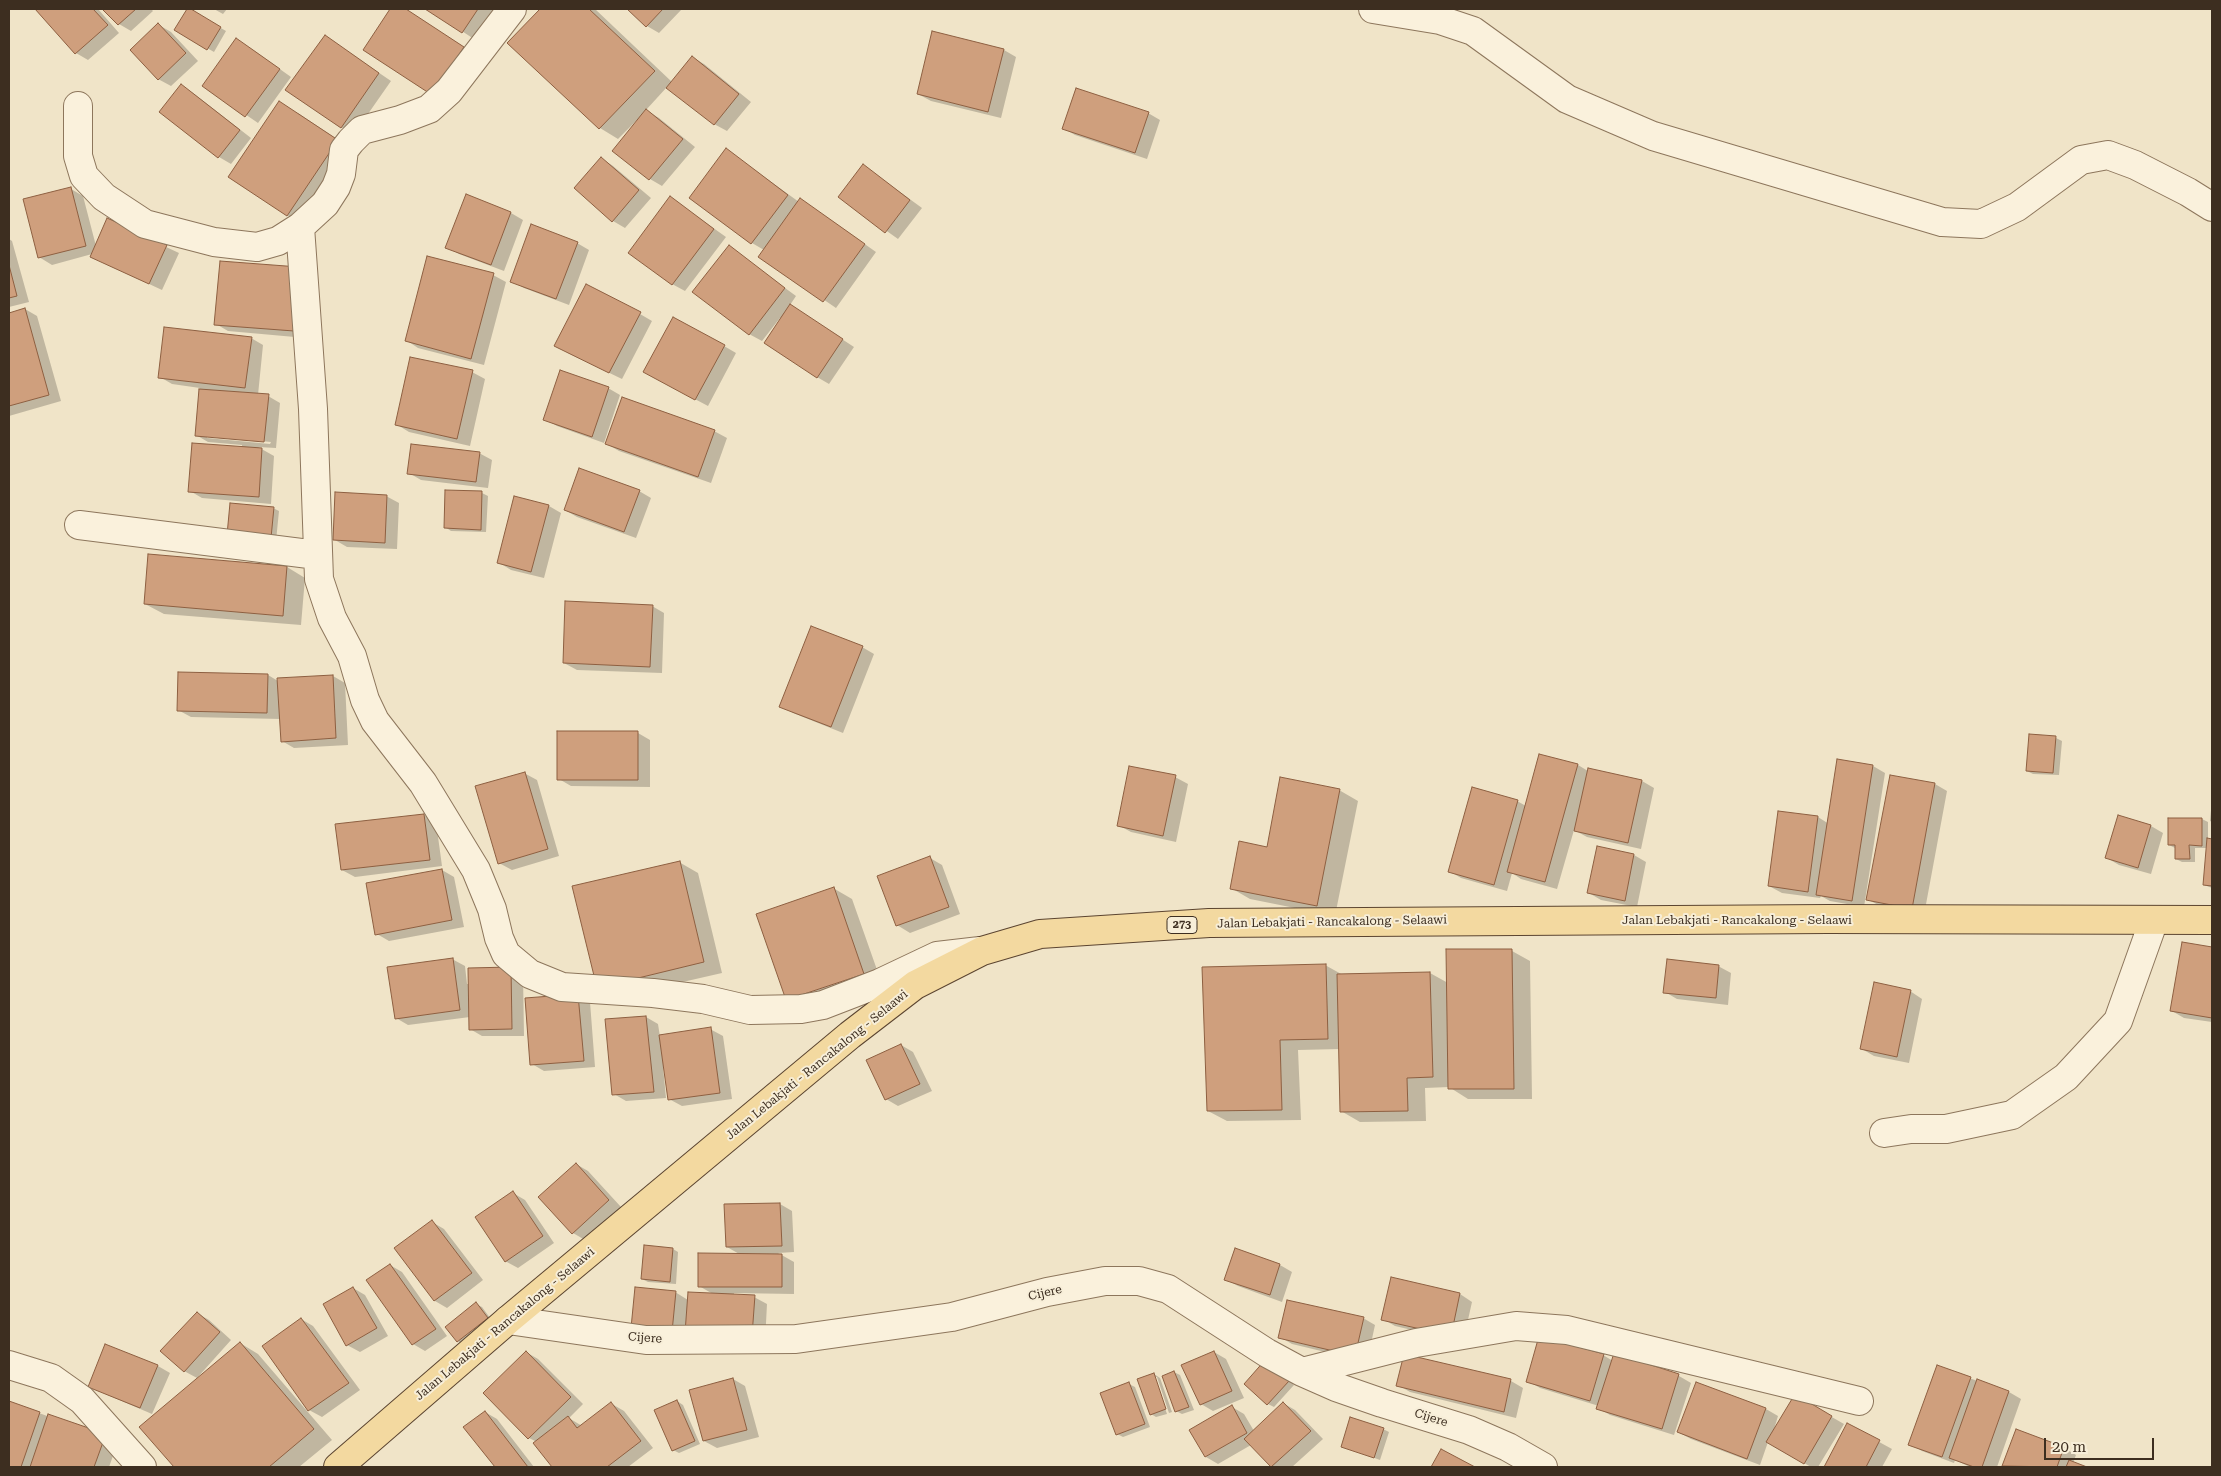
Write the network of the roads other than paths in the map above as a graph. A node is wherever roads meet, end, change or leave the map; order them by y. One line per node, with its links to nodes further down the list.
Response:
1 (512, 9): 5 (street)
2 (1373, 9): 4 (street)
3 (78, 106): 5 (street)
4 (2212, 207)
5 (300, 227): 7 (street)
6 (79, 525): 7 (street)
7 (317, 555): 10 (street)
8 (2154, 920): 9 (main road, Jalan Lebakjati - Rancakalong - Selaawi / 273); 10 (main road, Jalan Lebakjati - Rancakalong - Selaawi / 273); 11 (street)
9 (2212, 920)
10 (982, 950): 12 (main road, Jalan Lebakjati - Rancakalong - Selaawi / 273)
11 (1884, 1133)
12 (508, 1320): 14 (street, Cijere); 17 (main road, Jalan Lebakjati - Rancakalong - Selaawi / 273)
13 (9, 1365): 16 (street)
14 (1302, 1372): 15 (street); 18 (street, Cijere)
15 (1858, 1401)
16 (142, 1467)
17 (338, 1467)
18 (1543, 1467)

